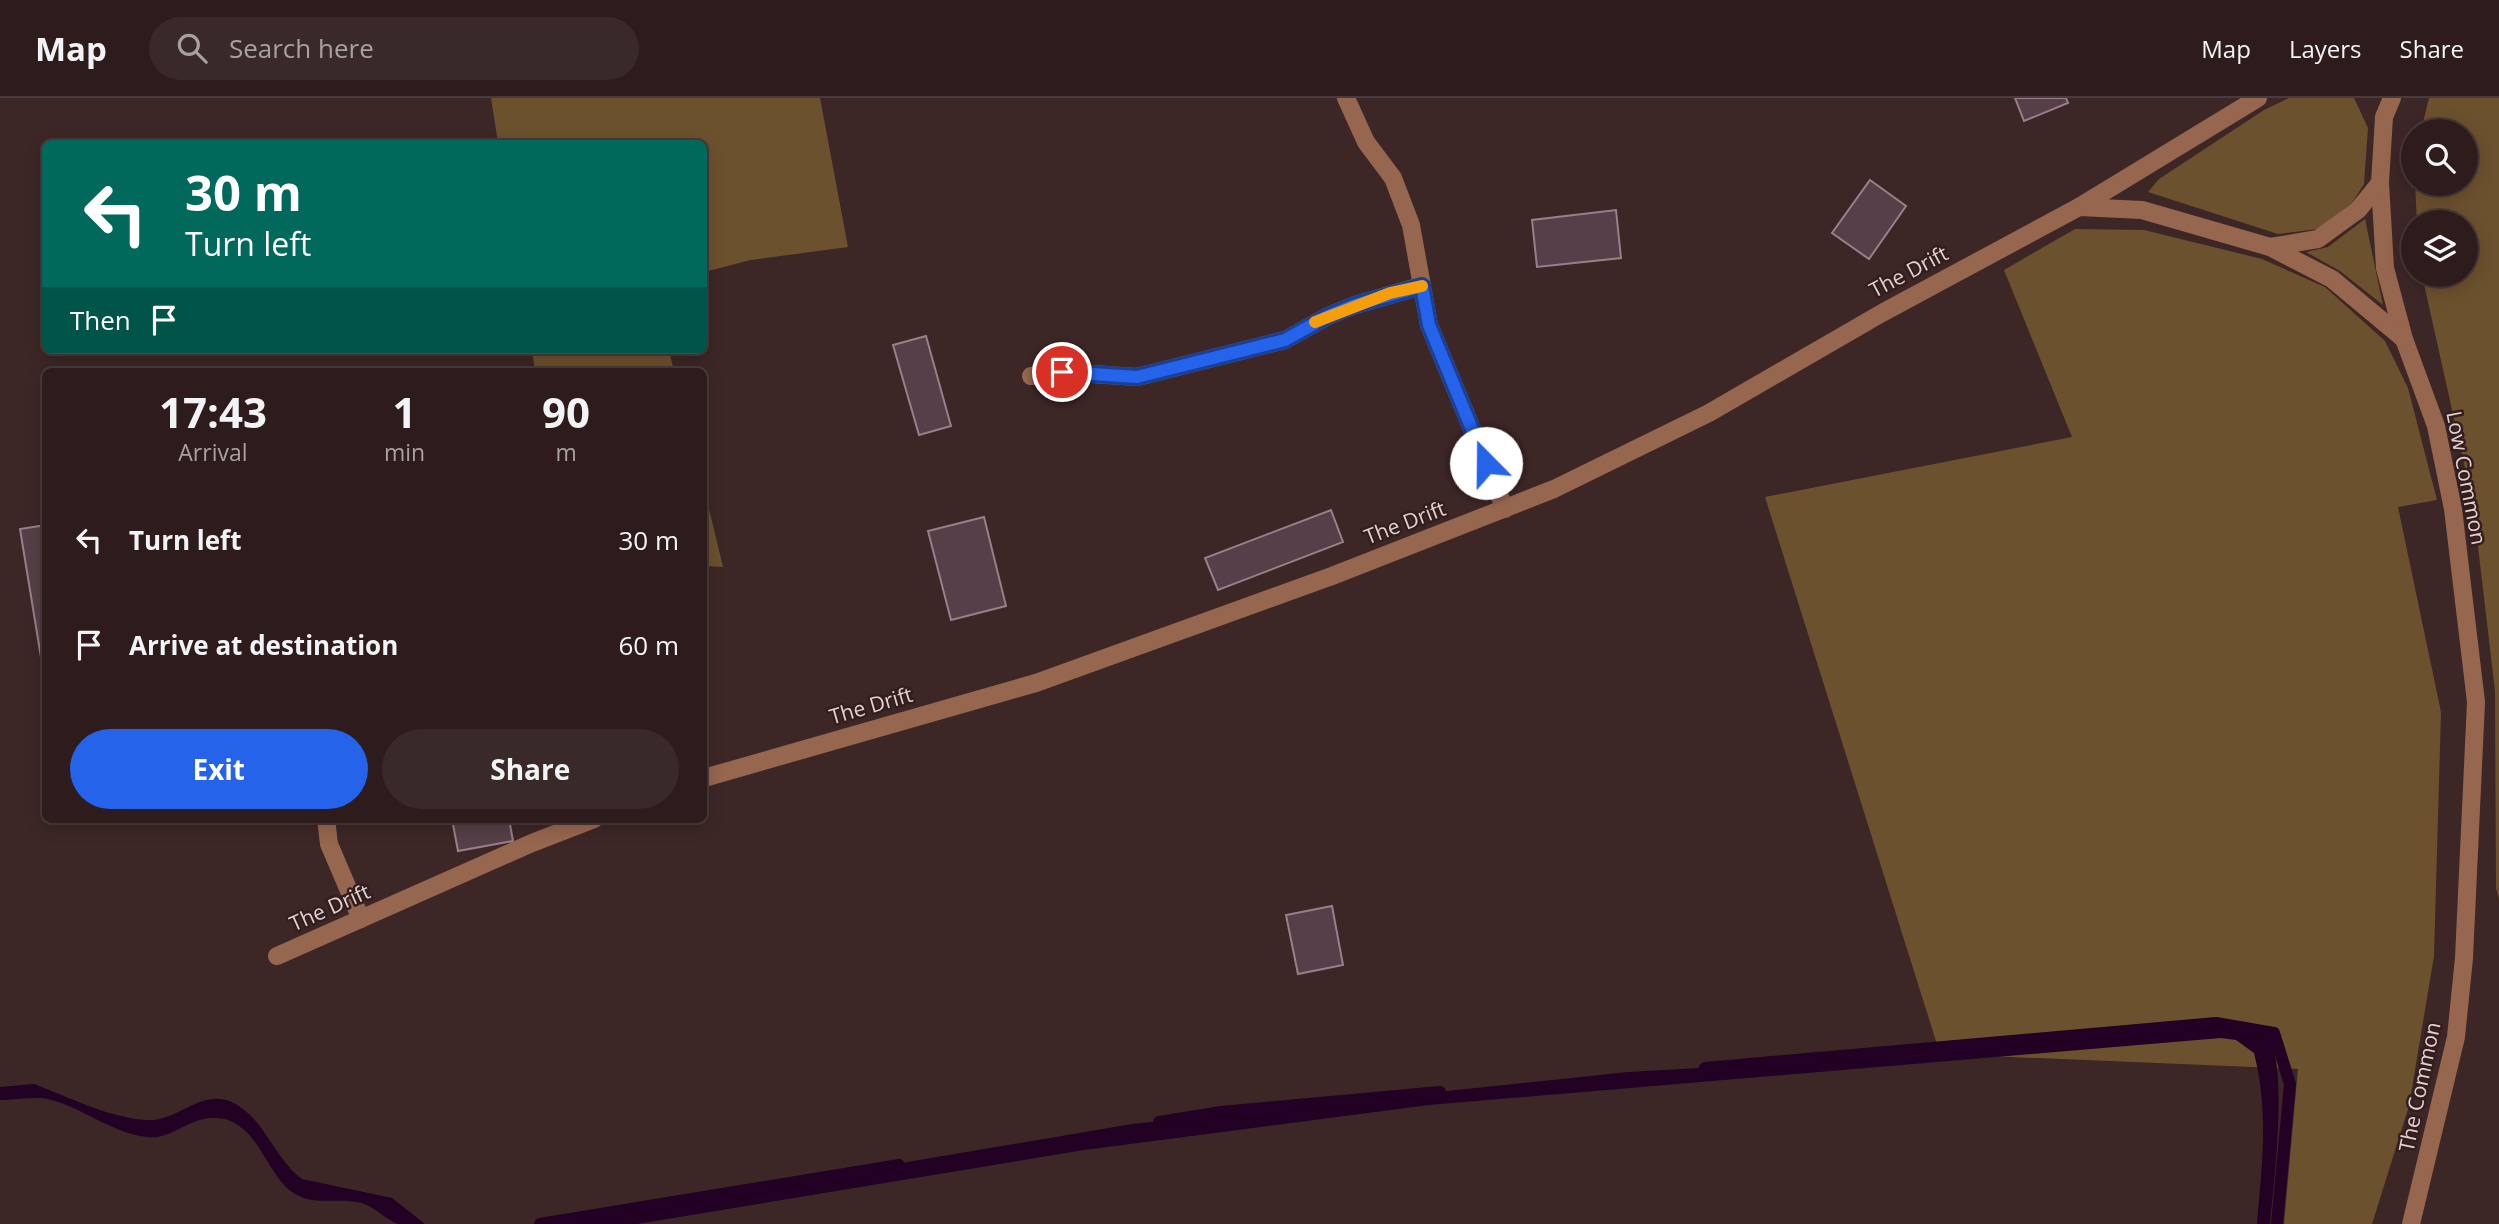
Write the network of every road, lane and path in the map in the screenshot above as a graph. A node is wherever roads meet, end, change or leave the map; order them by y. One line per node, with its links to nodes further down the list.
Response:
1 (1346, 98): 9 (street)
2 (2258, 98): 7 (street, The Drift)
3 (2374, 98): 5 (street)
4 (2392, 98): 5 (street, Low Common)
5 (2384, 117): 6 (street, Low Common)
6 (2380, 183): 8 (street); 10 (street, Low Common)
7 (2079, 207): 8 (street); 12 (street, The Drift)
8 (2270, 247): 10 (street)
9 (1422, 286): 11 (street); 12 (street)
10 (2404, 339): 18 (street, Low Common)
11 (1031, 376)
12 (1505, 509): 13 (street, The Drift)
13 (707, 777)
14 (326, 823): 16 (street)
15 (585, 823): 16 (street, The Drift)
16 (361, 919): 17 (street, The Drift)
17 (277, 956)
18 (2464, 958): 19 (street, The Common)
19 (2411, 1224)

